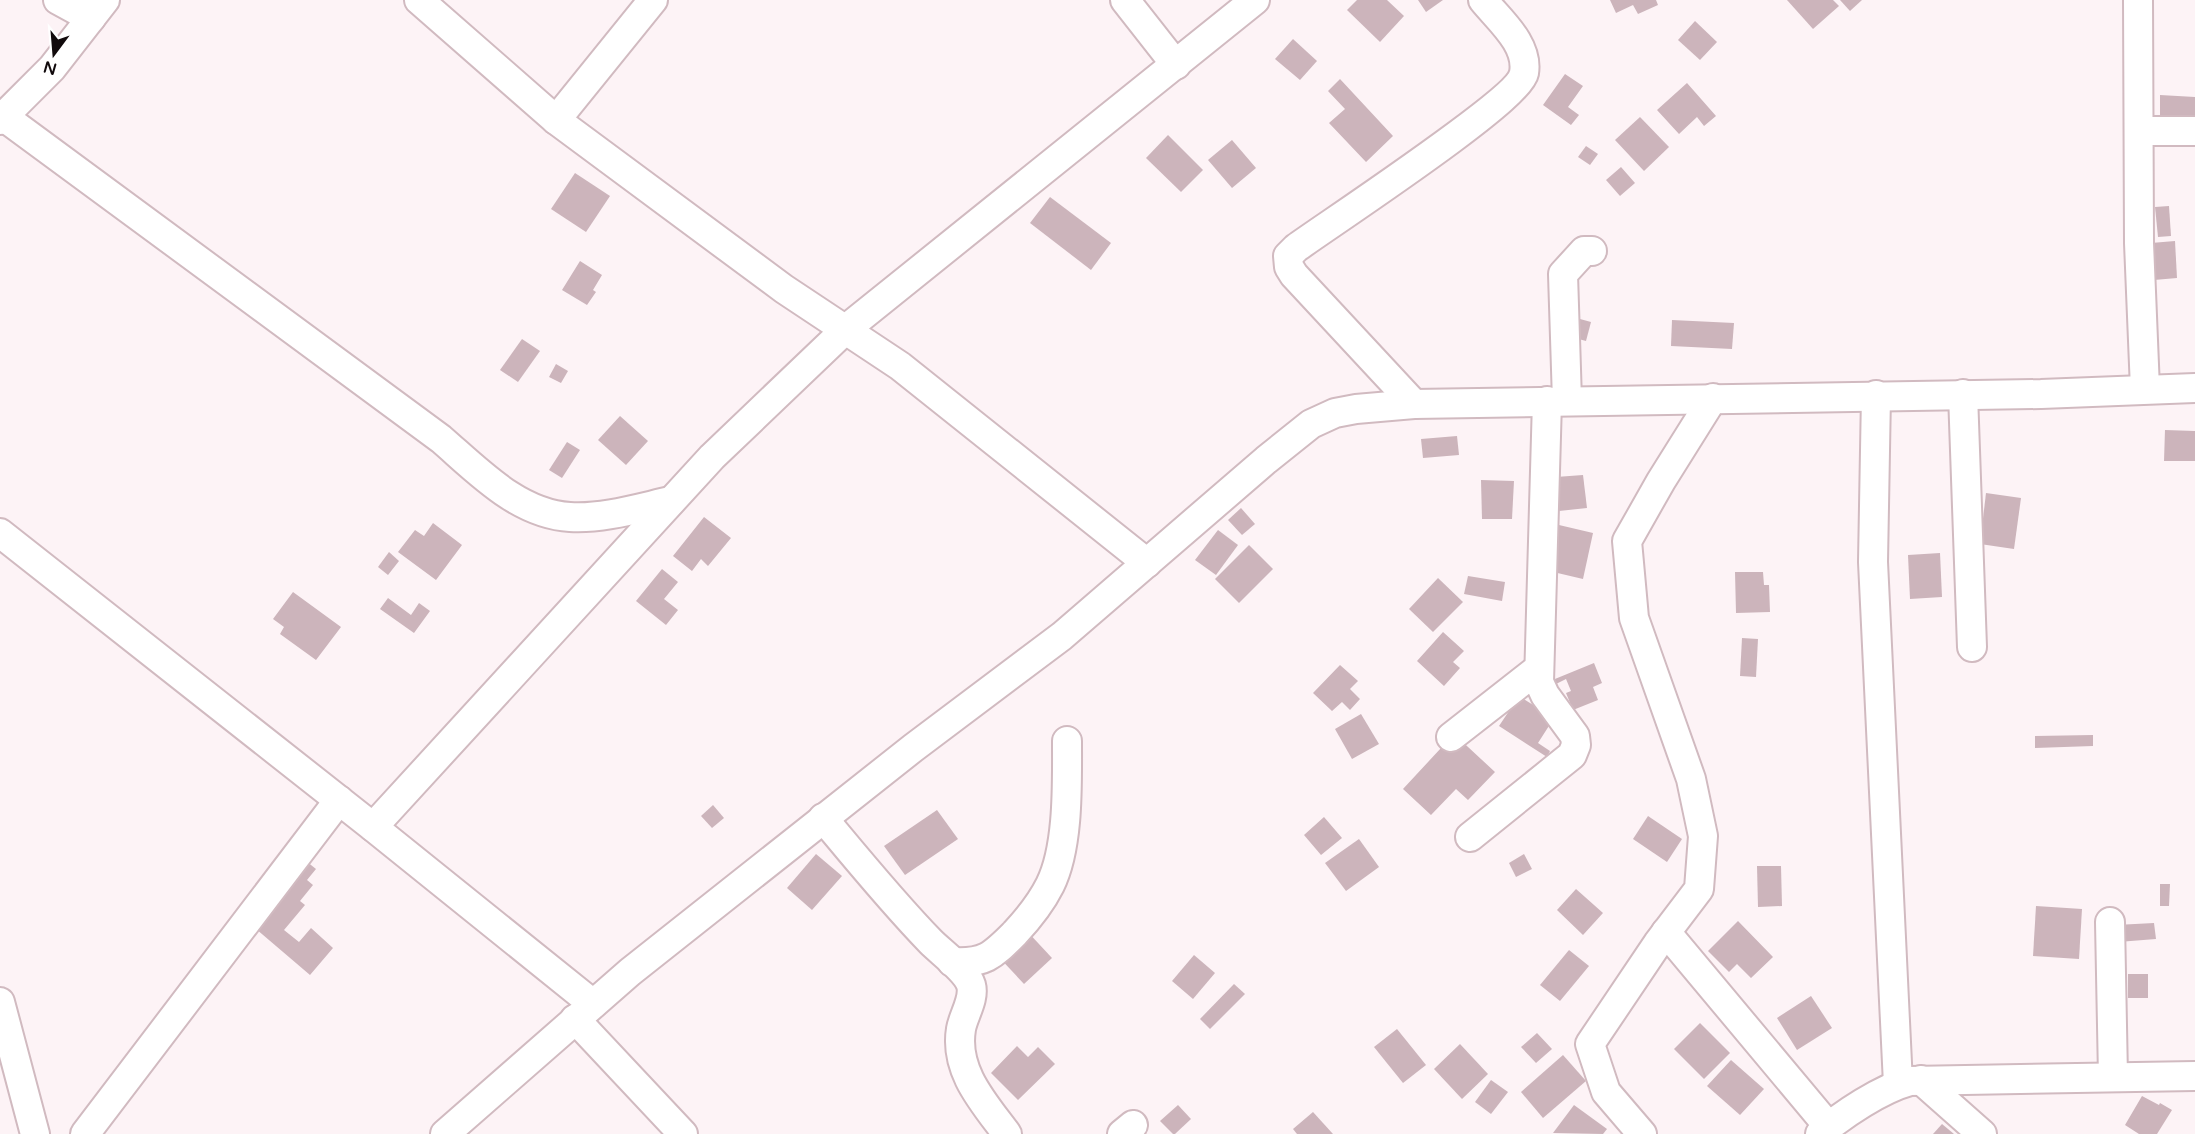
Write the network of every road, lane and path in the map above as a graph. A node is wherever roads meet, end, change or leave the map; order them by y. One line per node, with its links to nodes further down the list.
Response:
1 (58, 0): 8 (street)
2 (419, 0): 11 (street)
3 (653, 0): 11 (street)
4 (1125, 0): 9 (street)
5 (1255, 0): 9 (street)
6 (1483, 0): 22 (street)
7 (2138, 0): 12 (street)
8 (98, 9): 10 (street)
9 (1176, 65): 15 (street)
10 (1, 117): 23 (street)
11 (556, 120): 15 (street)
12 (2139, 131): 13 (street); 17 (street)
13 (2195, 131)
14 (1592, 251): 21 (street)
15 (846, 329): 23 (street); 25 (street)
16 (2195, 388): 17 (street)
17 (2145, 389): 18 (street)
18 (1963, 394): 19 (street); 26 (street)
19 (1876, 395): 20 (street); 41 (street)
20 (1713, 398): 21 (street); 35 (street)
21 (1557, 401): 22 (street); 27 (street)
22 (1414, 404): 25 (street)
23 (671, 501): 32 (street)
24 (0, 532): 30 (street)
25 (1147, 563): 31 (street)
26 (1972, 647)
27 (1538, 669): 28 (street); 33 (street)
28 (1451, 736)
29 (1067, 741): 36 (street)
30 (339, 800): 32 (street); 44 (street)
31 (823, 819): 36 (street); 38 (street)
32 (373, 827): 38 (street)
33 (1470, 837)
34 (2110, 922): 40 (street)
35 (1666, 932): 42 (street); 48 (street)
36 (952, 962): 47 (street)
37 (0, 1002): 43 (street)
38 (584, 1011): 45 (street); 46 (street)
39 (2195, 1076): 40 (street)
40 (2113, 1077): 41 (street)
41 (1910, 1082): 42 (street); 49 (street)
42 (1824, 1130)
43 (35, 1134)
44 (85, 1134)
45 (445, 1134)
46 (683, 1134)
47 (1007, 1134)
48 (1642, 1134)
49 (1982, 1134)

